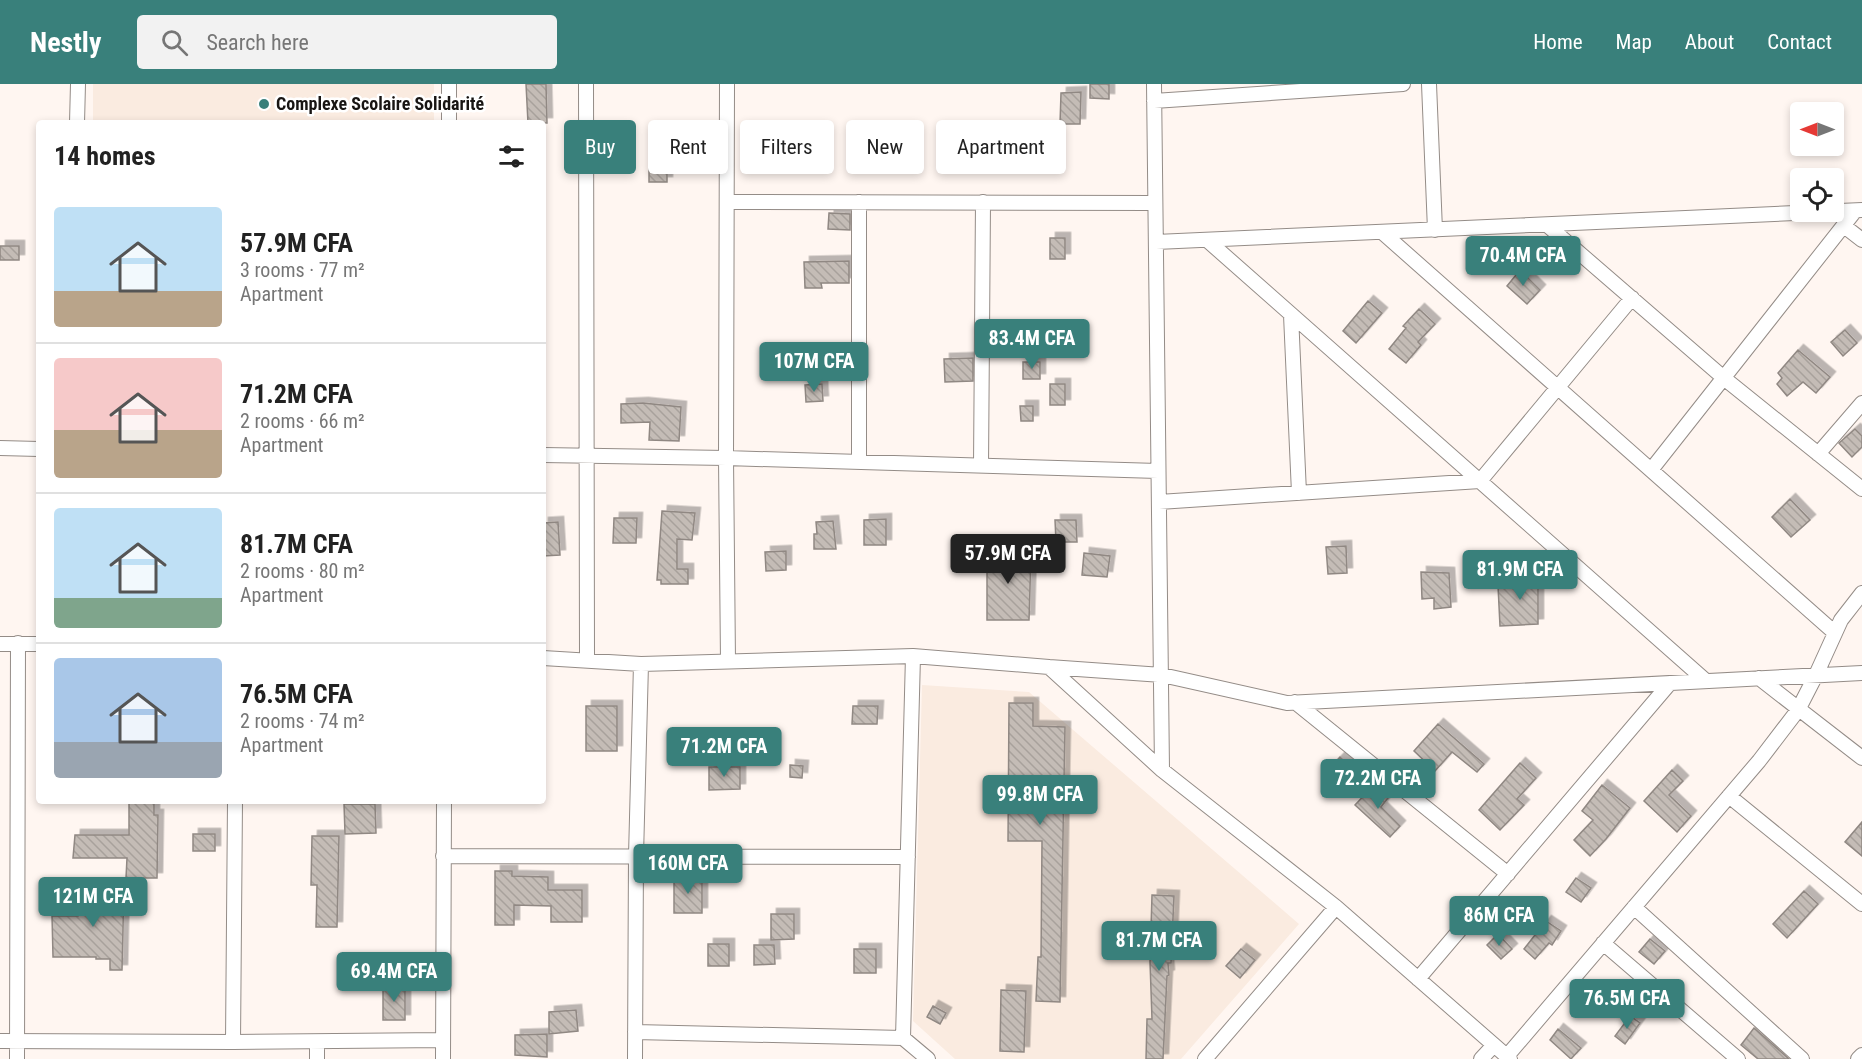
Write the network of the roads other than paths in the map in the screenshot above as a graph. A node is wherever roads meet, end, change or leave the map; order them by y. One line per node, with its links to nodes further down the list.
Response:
1 (78, 84): 10 (street)
2 (449, 84): 11 (street)
3 (586, 84): 33 (street)
4 (727, 84): 12 (street)
5 (1154, 84): 9 (street)
6 (1403, 84): 8 (street)
7 (1429, 84): 19 (street)
8 (1307, 87): 9 (street)
9 (1154, 101): 15 (street)
10 (77, 120)
11 (449, 120)
12 (727, 202): 13 (street); 34 (street)
13 (859, 202): 14 (street); 35 (street)
14 (983, 202): 15 (street); 36 (street)
15 (1155, 203): 23 (street)
16 (1859, 210): 17 (street); 18 (street)
17 (1548, 225): 19 (street); 24 (street)
18 (1844, 226): 22 (street); 26 (street)
19 (1435, 230): 20 (street)
20 (1382, 232): 21 (street); 27 (street)
21 (1207, 240): 23 (street); 25 (street)
22 (1862, 240)
23 (1156, 242): 38 (street)
24 (1632, 298): 26 (street); 27 (street)
25 (1291, 315): 39 (street); 41 (street)
26 (1724, 377): 31 (street); 37 (street)
27 (1558, 388): 37 (street); 39 (street)
28 (1862, 402): 31 (street)
29 (0, 448): 30 (street)
30 (36, 449)
31 (1818, 454): 40 (street)
32 (546, 455): 33 (street)
33 (586, 456): 34 (street); 50 (street)
34 (726, 458): 35 (street); 51 (street)
35 (859, 462): 36 (street)
36 (981, 466): 38 (street)
37 (1651, 470): 44 (street)
38 (1158, 471): 42 (street)
39 (1480, 481): 41 (street); 58 (street)
40 (1862, 489)
41 (1299, 493): 42 (street)
42 (1159, 502): 55 (street)
43 (1862, 593): 44 (street)
44 (1835, 633): 56 (street)
45 (18, 643): 46 (street); 47 (street); 80 (street)
46 (0, 644)
47 (36, 644)
48 (913, 656): 51 (street); 53 (street); 69 (street)
49 (546, 658): 50 (street)
50 (587, 661): 52 (street)
51 (728, 661): 52 (street)
52 (641, 664): 68 (street)
53 (1049, 667): 55 (street); 63 (street)
54 (1862, 673): 56 (street)
55 (1162, 675): 60 (street); 63 (street)
56 (1816, 675): 57 (street); 61 (street)
57 (1759, 678): 58 (street); 61 (street)
58 (1706, 681): 59 (street)
59 (1670, 683): 60 (street); 70 (street)
60 (1295, 702): 70 (street)
61 (1798, 710): 62 (street); 64 (street)
62 (1862, 758)
63 (1162, 770): 72 (street)
64 (1729, 796): 71 (street); 73 (street)
65 (235, 804): 81 (street)
66 (444, 804): 67 (street)
67 (443, 856): 68 (street); 78 (street)
68 (636, 856): 69 (street); 76 (street)
69 (908, 857): 77 (street)
70 (1508, 874): 75 (street)
71 (1862, 904)
72 (1335, 907): 75 (street); 91 (street)
73 (1634, 907): 74 (street); 94 (street)
74 (1603, 943): 85 (street); 93 (street)
75 (1418, 979): 83 (street)
76 (635, 1032): 77 (street); 89 (street)
77 (903, 1038): 90 (street)
78 (443, 1040): 82 (street); 88 (street)
79 (0, 1041): 80 (street)
80 (17, 1042): 81 (street); 86 (street)
81 (233, 1042): 82 (street)
82 (317, 1042): 87 (street)
83 (1494, 1045): 85 (street); 92 (street)
84 (1862, 1054): 95 (street)
85 (1509, 1058)
86 (17, 1059)
87 (317, 1059)
88 (443, 1059)
89 (634, 1059)
90 (928, 1059)
91 (1205, 1059)
92 (1481, 1059)
93 (1738, 1059)
94 (1802, 1059)
95 (1858, 1059)

